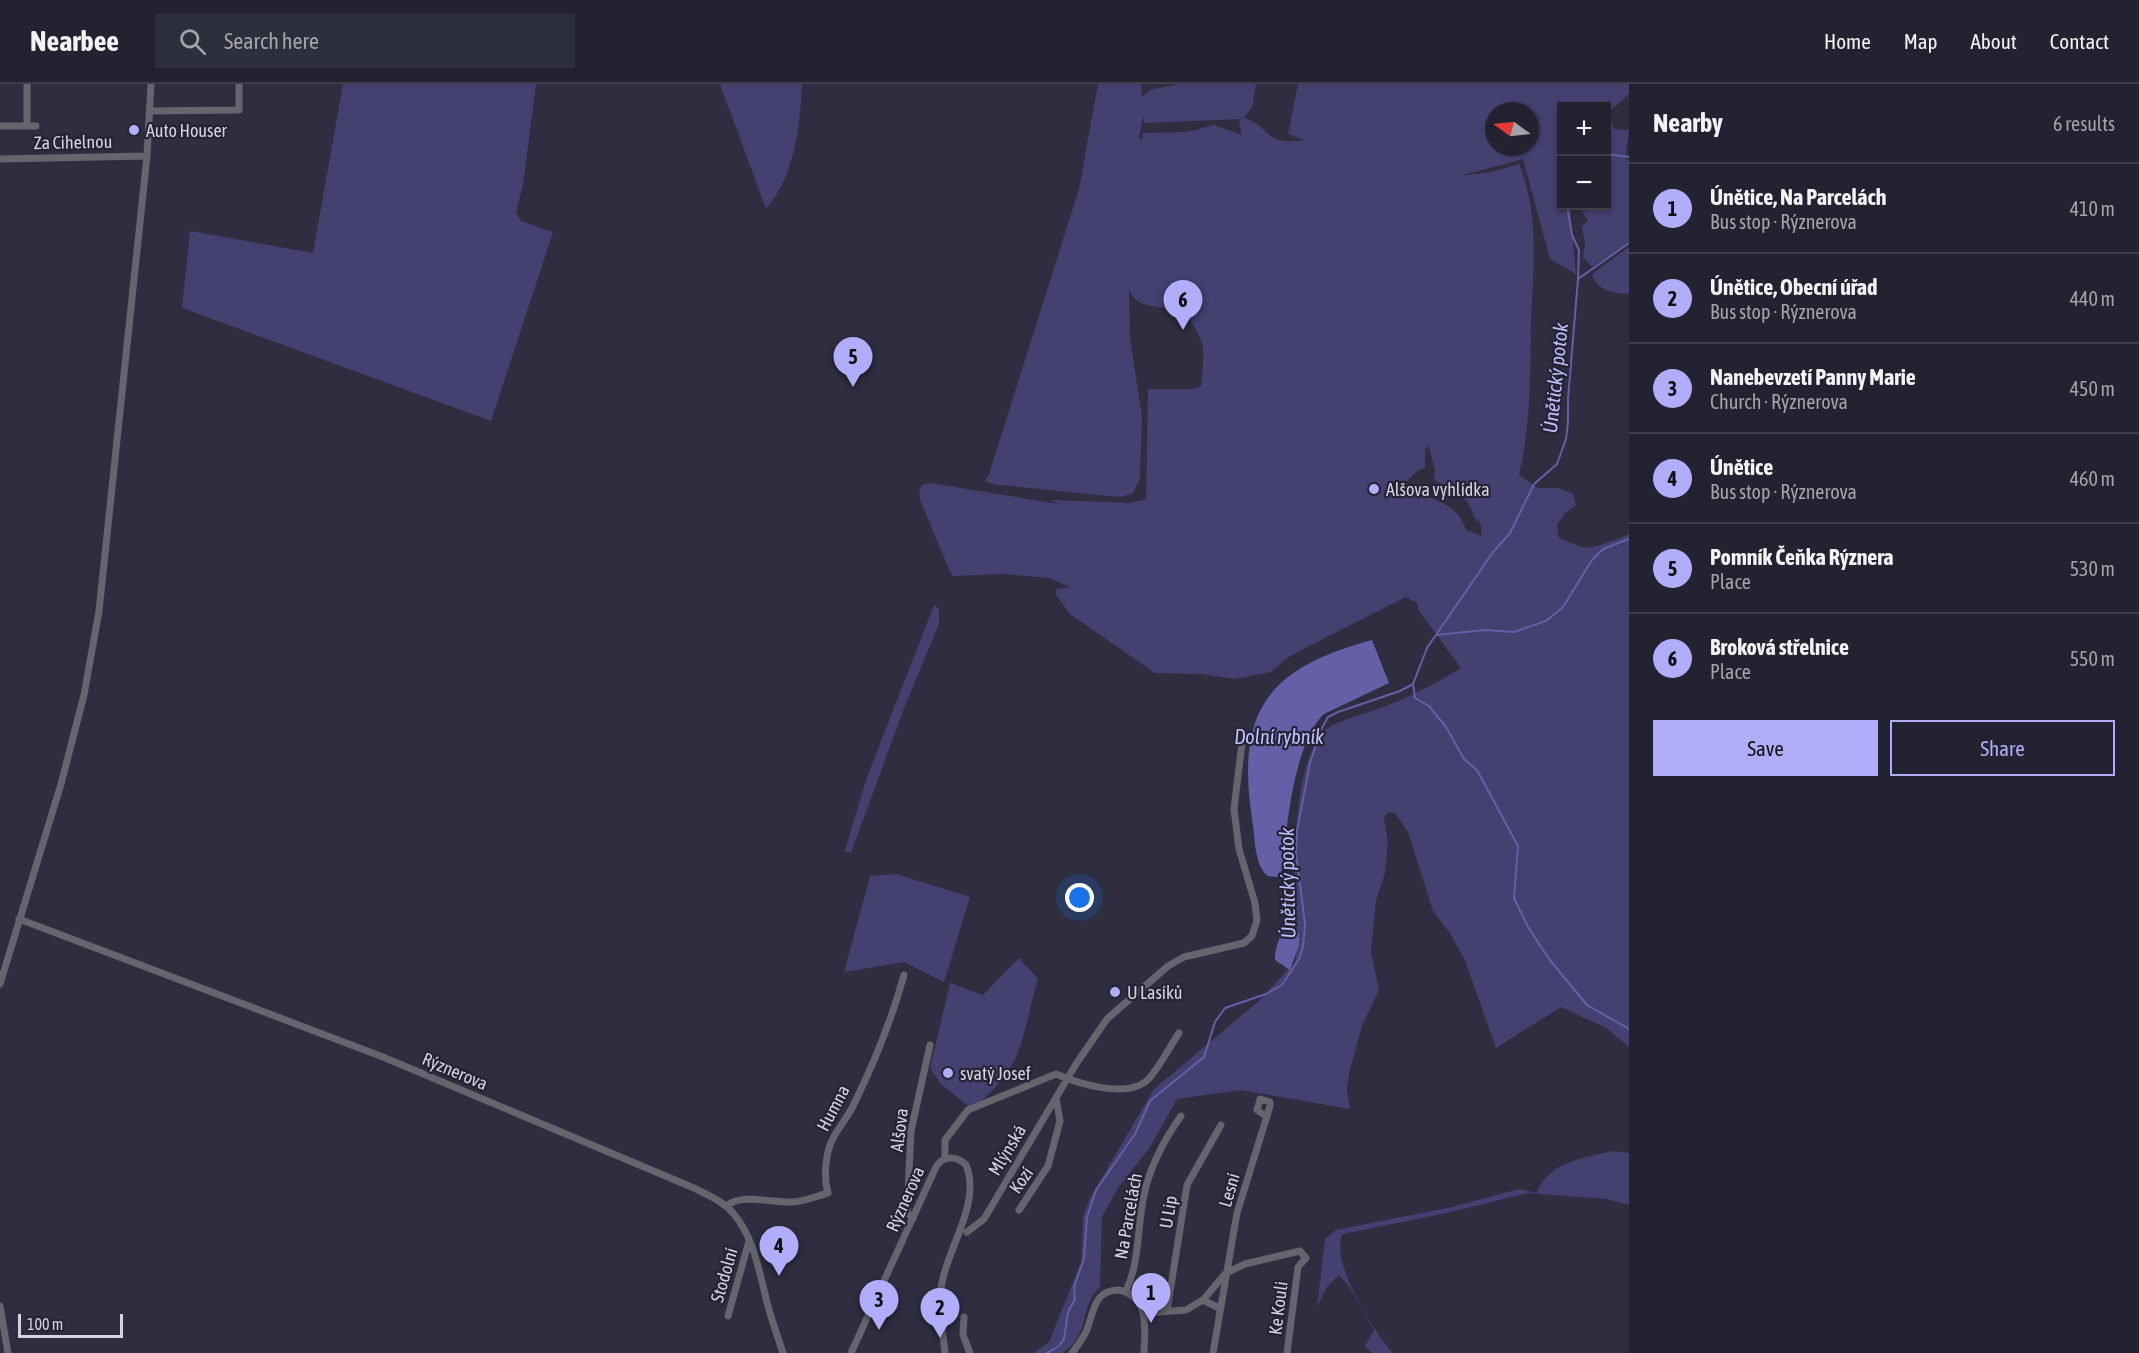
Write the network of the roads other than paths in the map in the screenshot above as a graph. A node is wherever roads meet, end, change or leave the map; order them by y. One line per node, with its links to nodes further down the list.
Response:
1 (27, 84): 6 (street)
2 (151, 84): 4 (street)
3 (239, 84): 4 (street)
4 (150, 111): 8 (street)
5 (0, 126): 6 (street)
6 (27, 126): 7 (street)
7 (36, 126)
8 (147, 156): 9 (street, Za Cihelnou); 11 (street)
9 (0, 159)
10 (1242, 742): 16 (street, Mlýnská)
11 (19, 919): 13 (street); 22 (street, Rýznerova)
12 (904, 975): 22 (street, Humna)
13 (0, 984)
14 (1179, 1033): 16 (street)
15 (930, 1045): 24 (street, Alšova)
16 (1068, 1079): 17 (street, Mlýnská); 21 (street)
17 (1056, 1098): 23 (street, Kozí); 25 (street, Mlýnská)
18 (1181, 1116): 30 (street, Na Parcelách)
19 (1267, 1117): 29 (street, Lesní)
20 (1221, 1125): 34 (street, U Lip)
21 (945, 1159): 24 (street, Rýznerova); 41 (street, Rýznerova)
22 (726, 1206): 26 (street, Rýznerova)
23 (1019, 1210)
24 (913, 1219): 40 (street, Rýznerova)
25 (968, 1232)
26 (749, 1242): 36 (street, Stodolní); 39 (street, Rýznerova)
27 (1290, 1255): 28 (street, Ke Kouli); 28 (street, Ke Kouli); 29 (street)
28 (1298, 1267): 46 (street, Ke Kouli)
29 (1226, 1273): 31 (street); 33 (street, Lesní)
30 (1126, 1291): 35 (street); 43 (street)
31 (1203, 1300): 33 (street); 34 (street)
32 (0, 1306): 38 (street)
33 (1219, 1308): 45 (street, Lesní)
34 (1167, 1311): 35 (street)
35 (1145, 1313): 44 (street)
36 (728, 1316)
37 (964, 1317): 42 (street)
38 (8, 1353)
39 (783, 1353)
40 (851, 1353)
41 (945, 1353)
42 (969, 1353)
43 (1072, 1353)
44 (1144, 1353)
45 (1213, 1353)
46 (1287, 1353)

